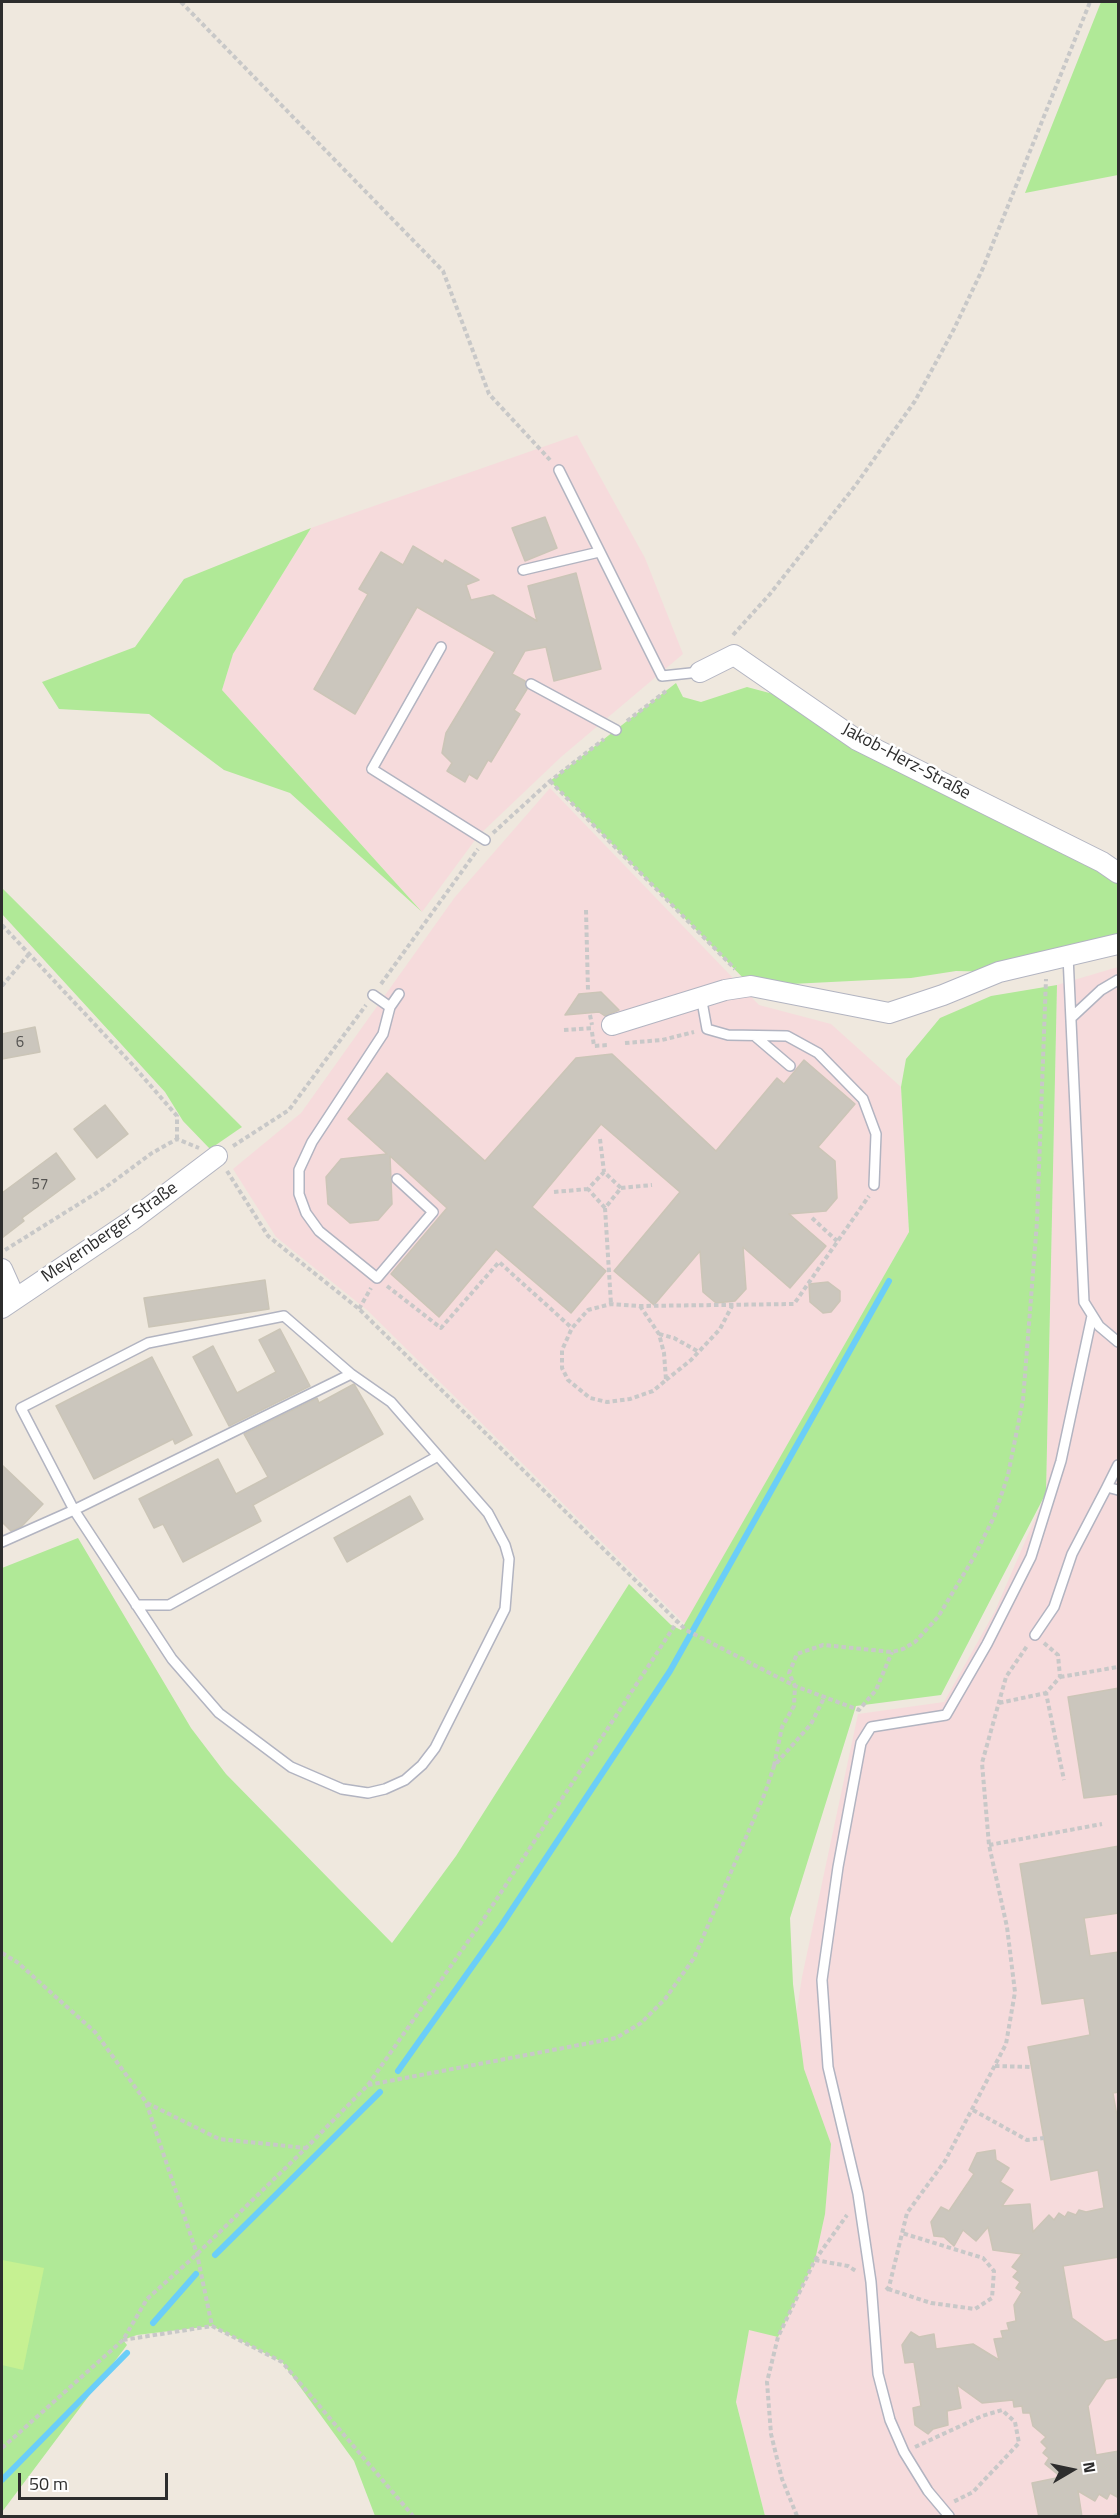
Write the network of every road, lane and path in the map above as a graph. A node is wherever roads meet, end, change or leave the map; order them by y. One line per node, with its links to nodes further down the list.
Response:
1 (181, 2): 3 (path)
2 (1090, 2): 6 (path)
3 (559, 470): 4 (lane)
4 (598, 552): 5 (lane); 8 (lane)
5 (523, 570)
6 (732, 636)
7 (441, 647): 13 (lane)
8 (700, 672): 14 (street, Jakob-Herz-Straße)
9 (531, 684): 11 (lane)
10 (667, 690): 11 (path)
11 (616, 730): 12 (path)
12 (550, 781): 13 (path); 23 (path)
13 (485, 840): 26 (path)
14 (1119, 873)
15 (586, 910): 24 (path)
16 (2, 925): 18 (path)
17 (1119, 944): 19 (street)
18 (29, 954): 22 (path); 34 (path)
19 (1068, 956): 20 (street); 29 (lane)
20 (1047, 961): 23 (street); 71 (path)
21 (1119, 980): 29 (lane)
22 (2, 986)
23 (751, 986): 27 (street)
24 (588, 991)
25 (399, 994): 28 (lane)
26 (374, 995): 28 (lane); 36 (path)
27 (701, 996): 30 (street); 32 (lane)
28 (390, 1007): 49 (lane)
29 (1071, 1018): 55 (lane)
30 (612, 1025): 31 (path)
31 (564, 1030)
32 (756, 1037): 33 (lane); 40 (lane)
33 (790, 1066)
34 (177, 1139): 36 (path); 47 (path)
35 (600, 1139): 37 (path)
36 (217, 1156): 50 (street, Meyernberger Straße); 54 (path)
37 (604, 1172): 41 (path); 42 (path)
38 (396, 1179): 49 (lane)
39 (652, 1185): 41 (path)
40 (874, 1185): 46 (path)
41 (621, 1188): 44 (path)
42 (588, 1189): 43 (path); 44 (path)
43 (554, 1192)
44 (606, 1208): 51 (path)
45 (812, 1218): 46 (path)
46 (837, 1240): 53 (path)
47 (2, 1252)
48 (2, 1269): 50 (street)
49 (377, 1278): 54 (path); 56 (path)
50 (8, 1303)
51 (611, 1304): 52 (path); 56 (path)
52 (640, 1306): 53 (path); 57 (path)
53 (732, 1306): 59 (path)
54 (359, 1309): 69 (path)
55 (1092, 1316): 58 (lane); 90 (lane)
56 (572, 1328): 61 (path)
57 (659, 1334): 59 (path); 61 (path)
58 (1119, 1342)
59 (699, 1352): 61 (path)
60 (351, 1374): 62 (lane); 66 (lane); 66 (lane)
61 (666, 1380)
62 (438, 1456): 68 (lane); 68 (lane)
63 (1119, 1465): 64 (lane)
64 (1107, 1487): 65 (lane); 70 (lane)
65 (1119, 1491)
66 (74, 1510): 67 (lane); 68 (lane)
67 (2, 1542)
68 (136, 1605)
69 (677, 1622): 74 (path); 85 (path)
70 (1035, 1635): 73 (path); 77 (path)
71 (892, 1652): 74 (path); 76 (path)
72 (1119, 1667): 73 (path)
73 (1060, 1677): 75 (path)
74 (795, 1686): 76 (path); 78 (path)
75 (1046, 1693): 77 (path); 79 (path)
76 (825, 1696): 78 (path)
77 (999, 1703): 81 (path)
78 (774, 1766): 85 (path)
79 (1064, 1780)
80 (1102, 1824): 81 (path)
81 (989, 1845): 83 (path)
82 (2, 1953): 86 (path)
83 (995, 2066): 84 (path); 87 (path)
84 (1031, 2067)
85 (368, 2085): 89 (path)
86 (146, 2102): 89 (path); 92 (path)
87 (973, 2110): 88 (path); 91 (path)
88 (1044, 2138)
89 (306, 2148): 92 (path)
90 (859, 2200): 93 (path); 94 (lane)
91 (902, 2233): 95 (path); 95 (path)
92 (197, 2254): 97 (path); 98 (path)
93 (815, 2260): 94 (path); 103 (path)
94 (871, 2282): 96 (lane)
95 (887, 2289): 96 (path)
96 (873, 2304): 100 (lane)
97 (212, 2326): 98 (path); 102 (path)
98 (123, 2340): 99 (path)
99 (2, 2448)
100 (904, 2452): 101 (lane); 101 (path)
101 (941, 2508): 104 (lane)
102 (412, 2517)
103 (797, 2517)
104 (948, 2517)

